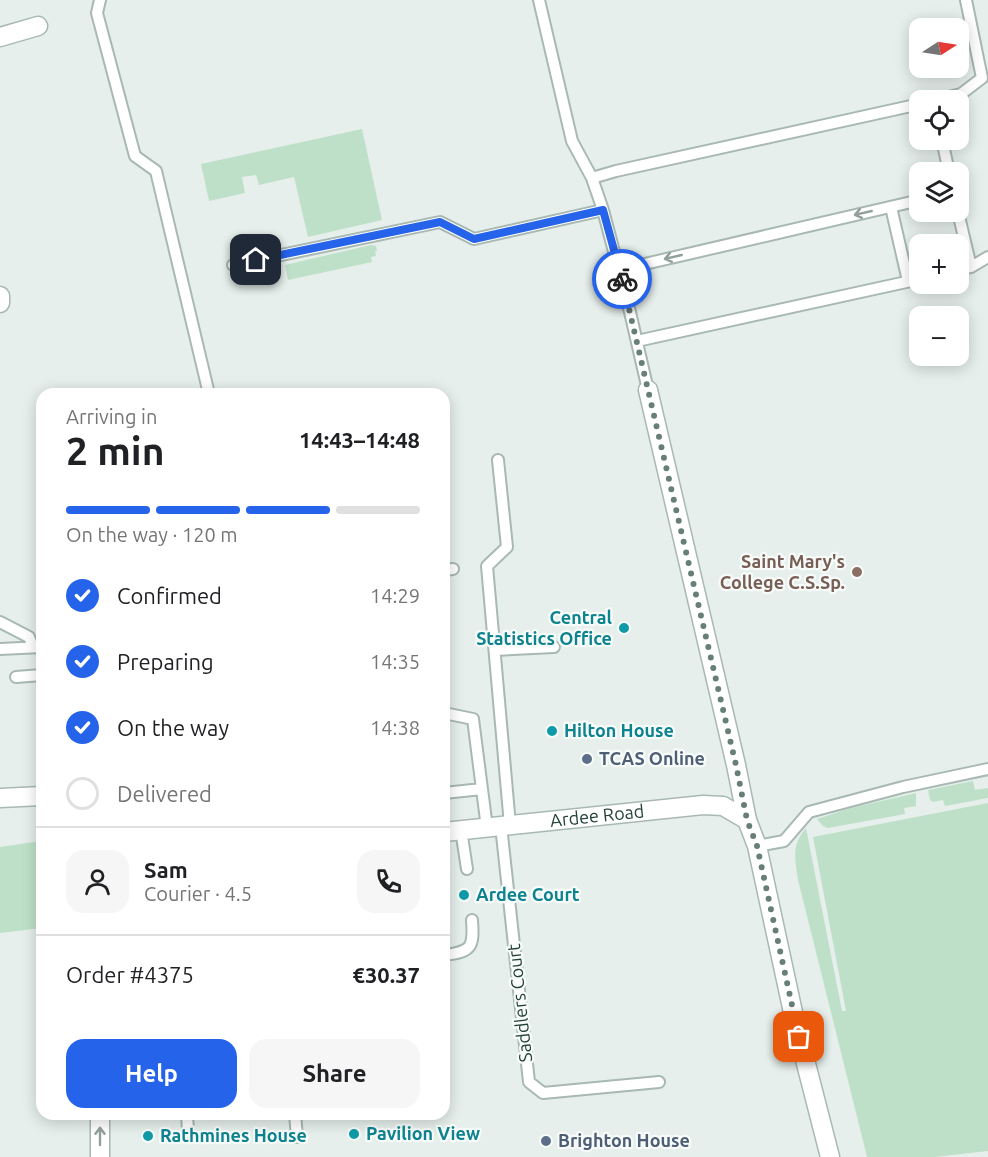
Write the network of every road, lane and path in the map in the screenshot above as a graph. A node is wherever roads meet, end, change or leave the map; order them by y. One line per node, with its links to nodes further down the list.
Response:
1 (100, 0): 23 (lane)
2 (539, 0): 9 (lane)
3 (966, 0): 6 (lane)
4 (38, 26): 5 (street)
5 (0, 37)
6 (985, 79): 7 (lane)
7 (967, 90)
8 (909, 106): 9 (lane)
9 (592, 178): 12 (lane)
10 (909, 203): 11 (lane)
11 (891, 207): 15 (lane); 18 (lane, one-way to 18)
12 (603, 210): 16 (lane); 18 (lane)
13 (960, 222): 17 (lane)
14 (987, 258): 17 (lane)
15 (909, 264)
16 (232, 265)
17 (971, 267)
18 (619, 270): 22 (lane)
19 (909, 281): 22 (lane)
20 (0, 297): 21 (street)
21 (0, 303)
22 (637, 341): 24 (lane)
23 (208, 388)
24 (648, 390): 40 (street)
25 (498, 460): 31 (lane)
26 (0, 622): 27 (lane)
27 (36, 646)
28 (36, 647): 30 (lane)
29 (554, 647): 31 (lane)
30 (0, 649)
31 (495, 650): 41 (lane)
32 (36, 675): 33 (lane)
33 (16, 677)
34 (450, 715): 36 (lane)
35 (988, 769): 43 (lane)
36 (482, 789): 37 (lane); 41 (lane)
37 (450, 792)
38 (36, 796): 39 (street)
39 (0, 798)
40 (747, 820): 41 (street, Ardee Road); 43 (street)
41 (499, 826): 42 (street, Ardee Road); 47 (lane, Saddlers Court)
42 (452, 831): 44 (lane)
43 (757, 846): 54 (street)
44 (466, 869)
45 (472, 920): 46 (lane)
46 (450, 954)
47 (659, 1082)
48 (100, 1120): 53 (street, one-way to 48)
49 (187, 1120): 51 (lane)
50 (296, 1120): 52 (lane)
51 (188, 1132)
52 (297, 1137)
53 (100, 1157)
54 (830, 1157)

